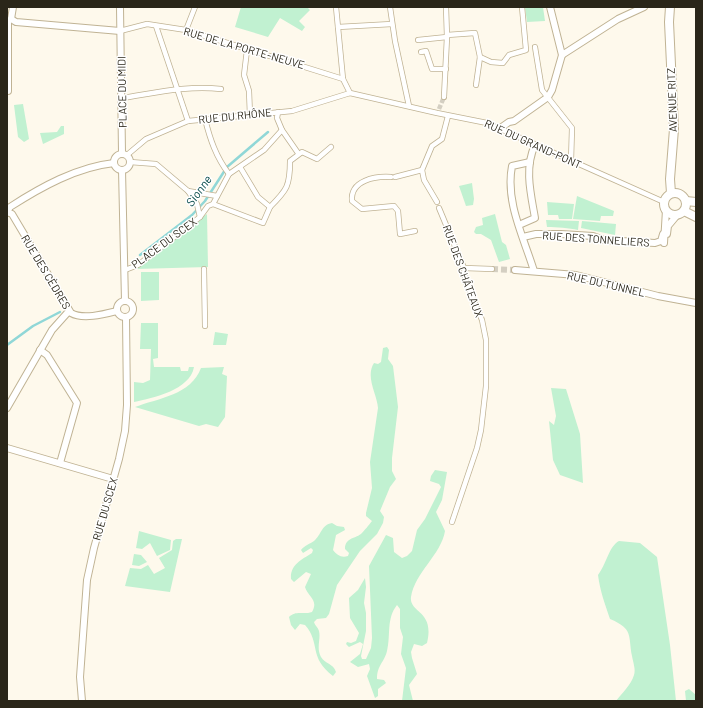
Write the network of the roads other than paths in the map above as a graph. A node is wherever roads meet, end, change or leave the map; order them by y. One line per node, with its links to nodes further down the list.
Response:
1 (13, 7): 11 (street)
2 (120, 7): 16 (street, PLACE DU MIDI)
3 (195, 7): 15 (street)
4 (336, 7): 14 (street)
5 (390, 7): 12 (street)
6 (446, 7): 17 (street)
7 (522, 7): 23 (street)
8 (550, 7): 22 (street)
9 (644, 7): 22 (street)
10 (670, 7): 55 (street, AVENUE RITZ)
11 (9, 20): 16 (street); 29 (street)
12 (392, 24): 14 (street); 34 (street)
13 (156, 26): 15 (street, RUE DE LA PORTE-NEUVE); 16 (street, RUE DE LA PORTE-NEUVE); 28 (street)
14 (338, 27): 25 (street)
15 (186, 30): 20 (street, RUE DE LA PORTE-NEUVE)
16 (120, 31): 33 (street, PLACE DU MIDI)
17 (447, 36): 18 (street); 23 (street); 24 (street)
18 (418, 40)
19 (534, 47): 32 (street)
20 (247, 50): 25 (street, RUE DE LA PORTE-NEUVE); 36 (street)
21 (421, 52): 24 (street)
22 (562, 55): 32 (street)
23 (480, 58): 26 (street)
24 (446, 69): 31 (street)
25 (343, 78): 30 (street)
26 (476, 85)
27 (221, 88): 28 (street)
28 (178, 89): 33 (street); 39 (street)
29 (8, 91)
30 (350, 93): 34 (street, RUE DU GRAND-PONT); 35 (street, RUE DU RHÔNE)
31 (444, 96)
32 (548, 97): 40 (street); 46 (street)
33 (122, 98): 45 (street, PLACE DU MIDI)
34 (409, 106): 37 (street, RUE DU GRAND-PONT)
35 (278, 112): 36 (street, RUE DU RHÔNE); 41 (street)
36 (250, 114): 38 (street, RUE DU RHÔNE)
37 (448, 116): 40 (street, RUE DU GRAND-PONT); 52 (street)
38 (205, 119): 39 (street, RUE DU RHÔNE); 53 (street)
39 (188, 121): 45 (street, RUE DU RHÔNE)
40 (500, 129): 42 (street, RUE DU GRAND-PONT)
41 (282, 130): 44 (street); 50 (street)
42 (535, 145): 46 (street, RUE DU GRAND-PONT); 48 (street)
43 (331, 147): 44 (street)
44 (298, 153): 62 (street)
45 (125, 154): 47 (street); 49 (street)
46 (571, 161): 61 (street, RUE DU GRAND-PONT)
47 (130, 162): 51 (street); 54 (street)
48 (530, 162): 68 (street); 68 (street)
49 (114, 163): 51 (street); 64 (street)
50 (240, 167): 53 (street); 62 (street)
51 (122, 170): 75 (street, RUE DU SCEX)
52 (422, 170): 58 (street); 69 (street)
53 (230, 174): 56 (street, PLACE DU SCEX)
54 (188, 191): 56 (street); 66 (street)
55 (671, 193): 57 (street); 61 (street)
56 (217, 196): 60 (street, PLACE DU SCEX)
57 (686, 201): 59 (street); 65 (street)
58 (437, 202)
59 (696, 202)
60 (213, 204): 62 (street); 66 (street, PLACE DU SCEX)
61 (665, 206): 65 (street); 70 (street, RUE DES TONNELIERS)
62 (270, 207)
63 (439, 208): 72 (street, RUE DES CHÂTEAUX)
64 (7, 212): 80 (street, RUE DES CÈDRES)
65 (681, 213): 67 (street); 70 (street, RUE DES TONNELIERS)
66 (200, 216): 75 (street, PLACE DU SCEX)
67 (696, 217)
68 (519, 225): 71 (street)
69 (415, 231)
70 (663, 234): 71 (street, RUE DES TONNELIERS)
71 (523, 237): 77 (street)
72 (464, 268): 74 (street); 89 (street, RUE DES CHÂTEAUX)
73 (204, 269): 83 (street)
74 (492, 269)
75 (125, 270): 78 (street, RUE DU SCEX)
76 (515, 270): 77 (street, RUE DU TUNNEL)
77 (534, 271): 79 (street, RUE DU TUNNEL)
78 (125, 301): 81 (street); 82 (street, RUE DU SCEX)
79 (696, 302)
80 (69, 311): 81 (street, RUE DES CÈDRES); 84 (street)
81 (117, 311): 82 (street)
82 (126, 317): 88 (street, RUE DU SCEX)
83 (205, 326)
84 (40, 350): 85 (street); 87 (street)
85 (7, 408)
86 (7, 448): 87 (street)
87 (60, 463): 88 (street)
88 (113, 479): 90 (street, RUE DU SCEX)
89 (452, 522)
90 (82, 701)

